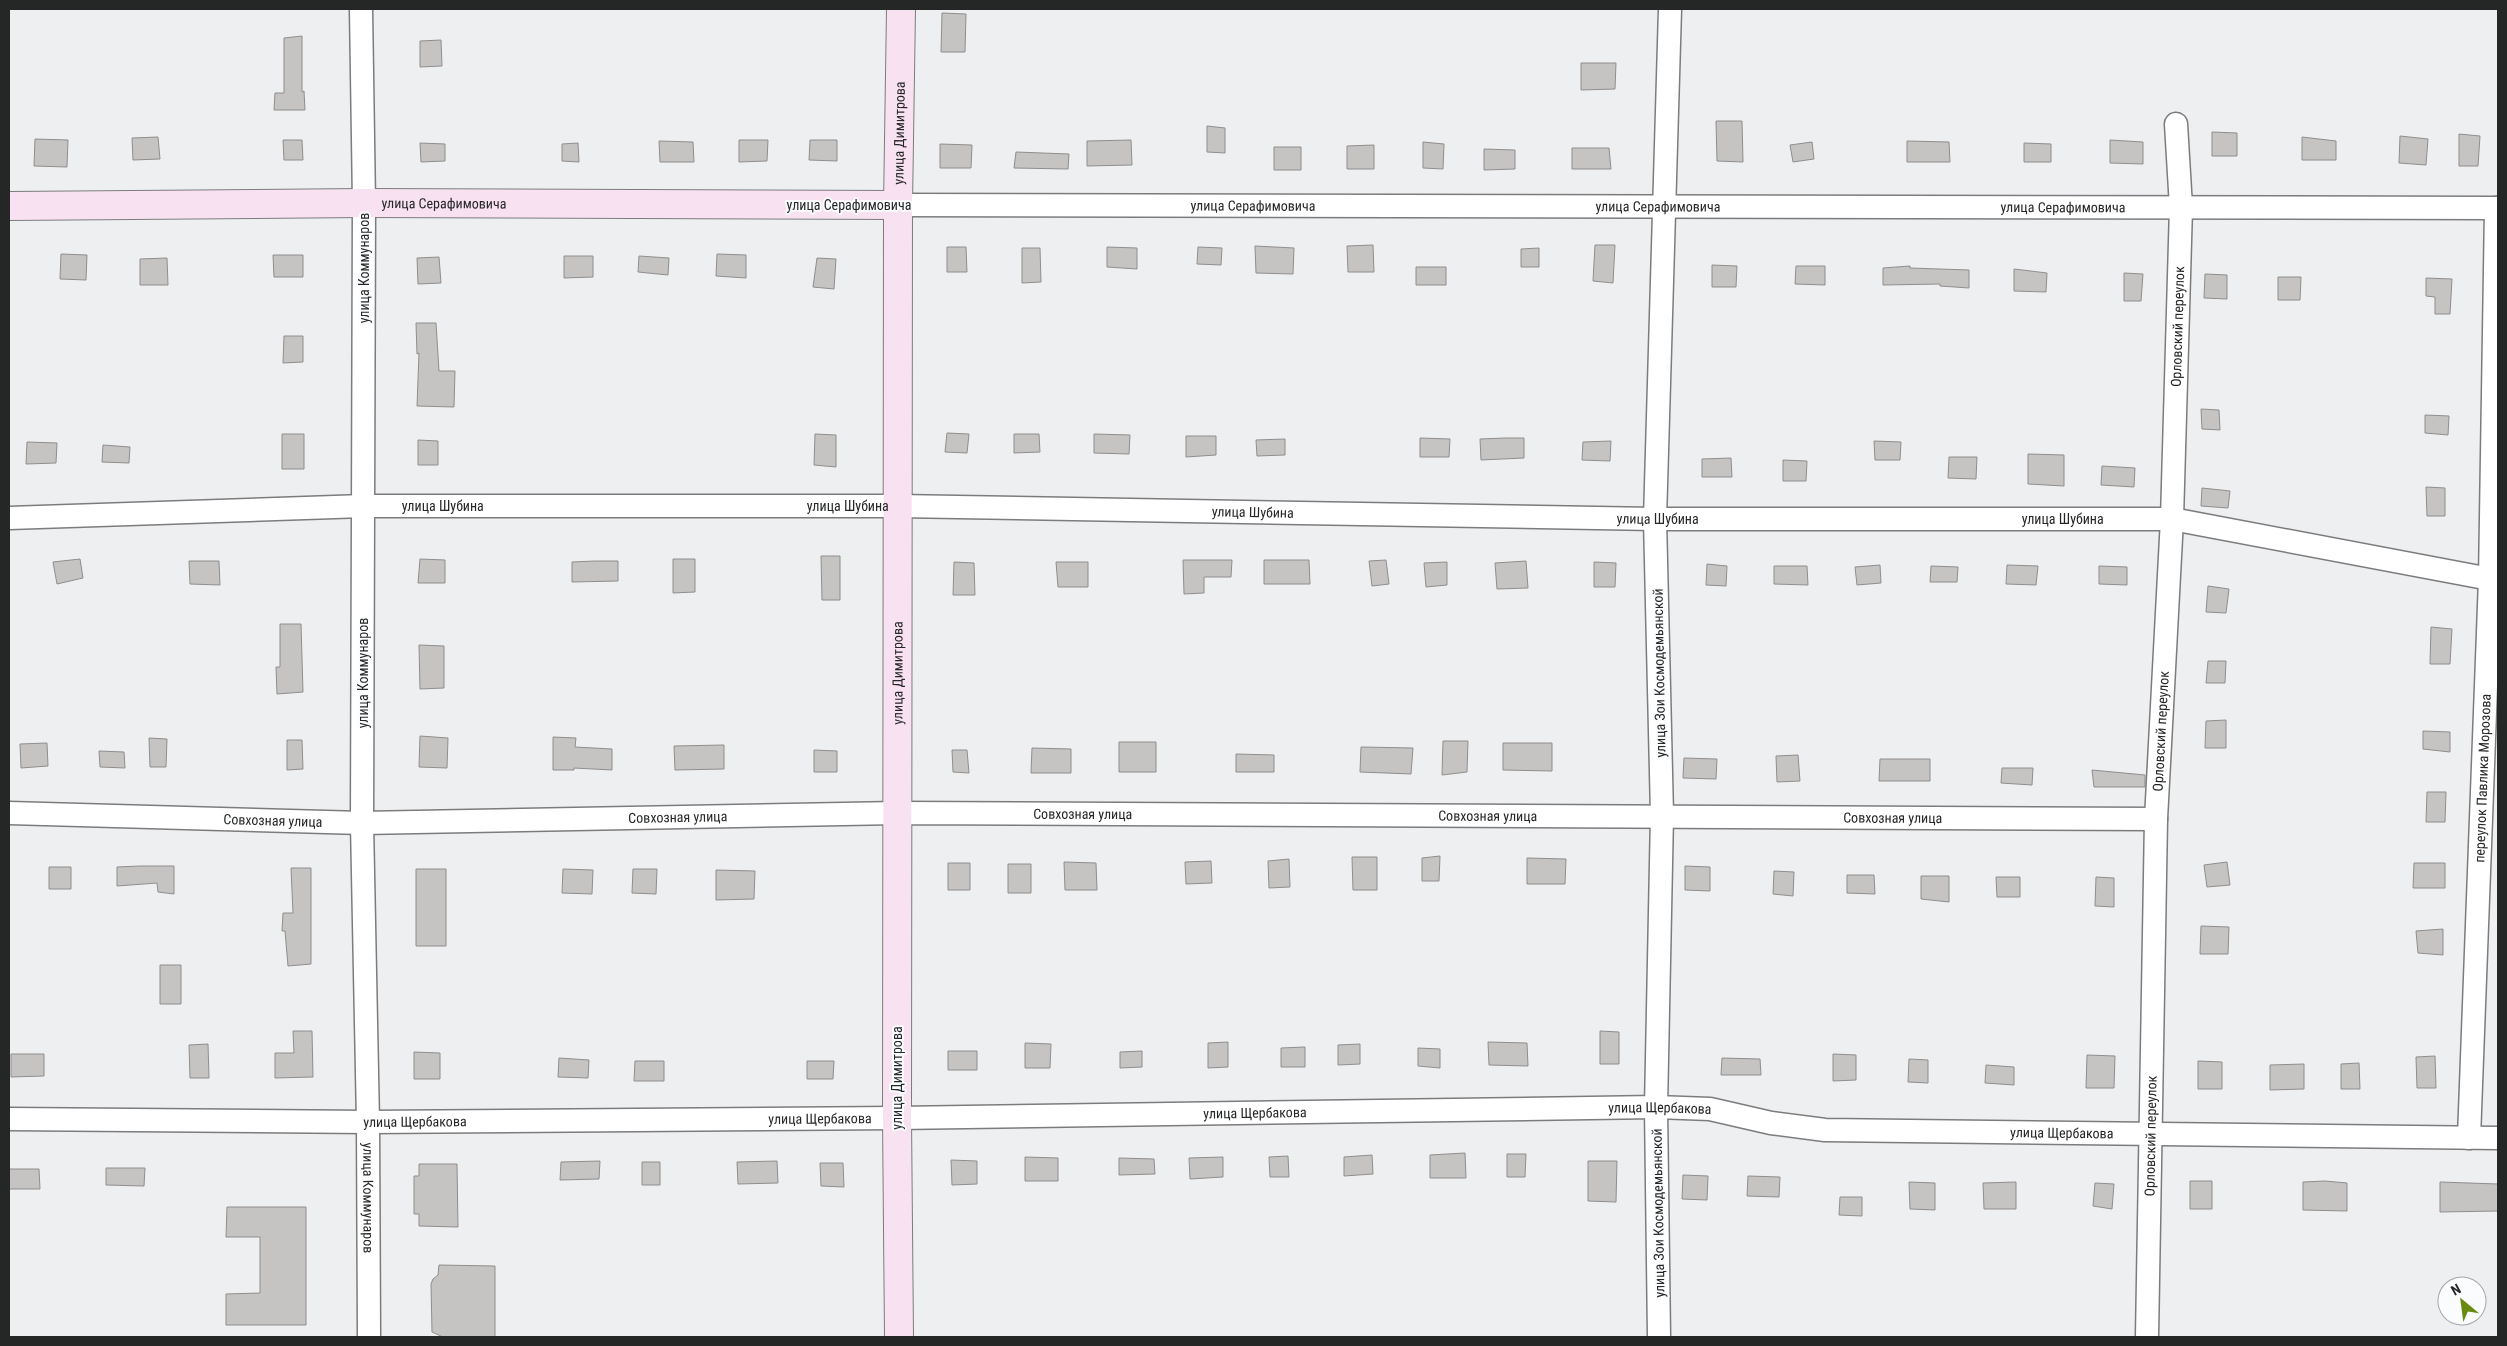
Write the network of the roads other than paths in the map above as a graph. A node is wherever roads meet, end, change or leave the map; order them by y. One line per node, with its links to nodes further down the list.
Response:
1 (361, 9): 5 (street, улица Коммунаров)
2 (901, 9): 6 (street, улица Димитрова)
3 (1670, 9): 8 (street, улица Зои Космодемьянской)
4 (2176, 124): 9 (street, Орловский переулок)
5 (364, 203): 6 (street, улица Серафимовича); 7 (street, улица Серафимовича); 11 (street, улица Коммунаров)
6 (898, 205): 8 (street, улица Серафимовича); 12 (street, улица Димитрова)
7 (9, 206)
8 (1666, 207): 9 (street, улица Серафимовича); 14 (street, улица Зои Космодемьянской)
9 (2181, 207): 10 (street, улица Серафимовича); 15 (street, Орловский переулок)
10 (2497, 208): 16 (street, переулок Павлика Морозова)
11 (364, 506): 12 (street, улица Шубина); 13 (street, улица Шубина); 21 (street, улица Коммунаров)
12 (898, 506): 14 (street, улица Шубина); 18 (street, улица Димитрова)
13 (9, 518)
14 (1655, 519): 15 (street, улица Шубина); 19 (street, улица Зои Космодемьянской)
15 (2172, 519): 16 (street, улица Шубина); 20 (street, Орловский переулок)
16 (2490, 578): 27 (street, переулок Павлика Морозова)
17 (9, 813): 21 (street, Совхозная улица)
18 (897, 813): 19 (street, Совхозная улица); 21 (street, Совхозная улица); 23 (street, улица Димитрова)
19 (1662, 815): 20 (street, Совхозная улица); 22 (street, улица Зои Космодемьянской)
20 (2156, 819): 26 (street, Орловский переулок)
21 (362, 823): 25 (street, улица Коммунаров)
22 (1656, 1107): 23 (street, улица Щербакова); 26 (street, улица Щербакова); 31 (street, улица Зои Космодемьянской)
23 (896, 1118): 25 (street, улица Щербакова); 30 (street, улица Димитрова)
24 (9, 1119): 25 (street, улица Щербакова)
25 (368, 1122): 29 (street, улица Коммунаров)
26 (2149, 1136): 27 (street, улица Щербакова); 32 (street, Орловский переулок)
27 (2469, 1138): 28 (street, улица Щербакова)
28 (2498, 1138)
29 (369, 1337)
30 (899, 1337)
31 (1659, 1337)
32 (2147, 1337)

